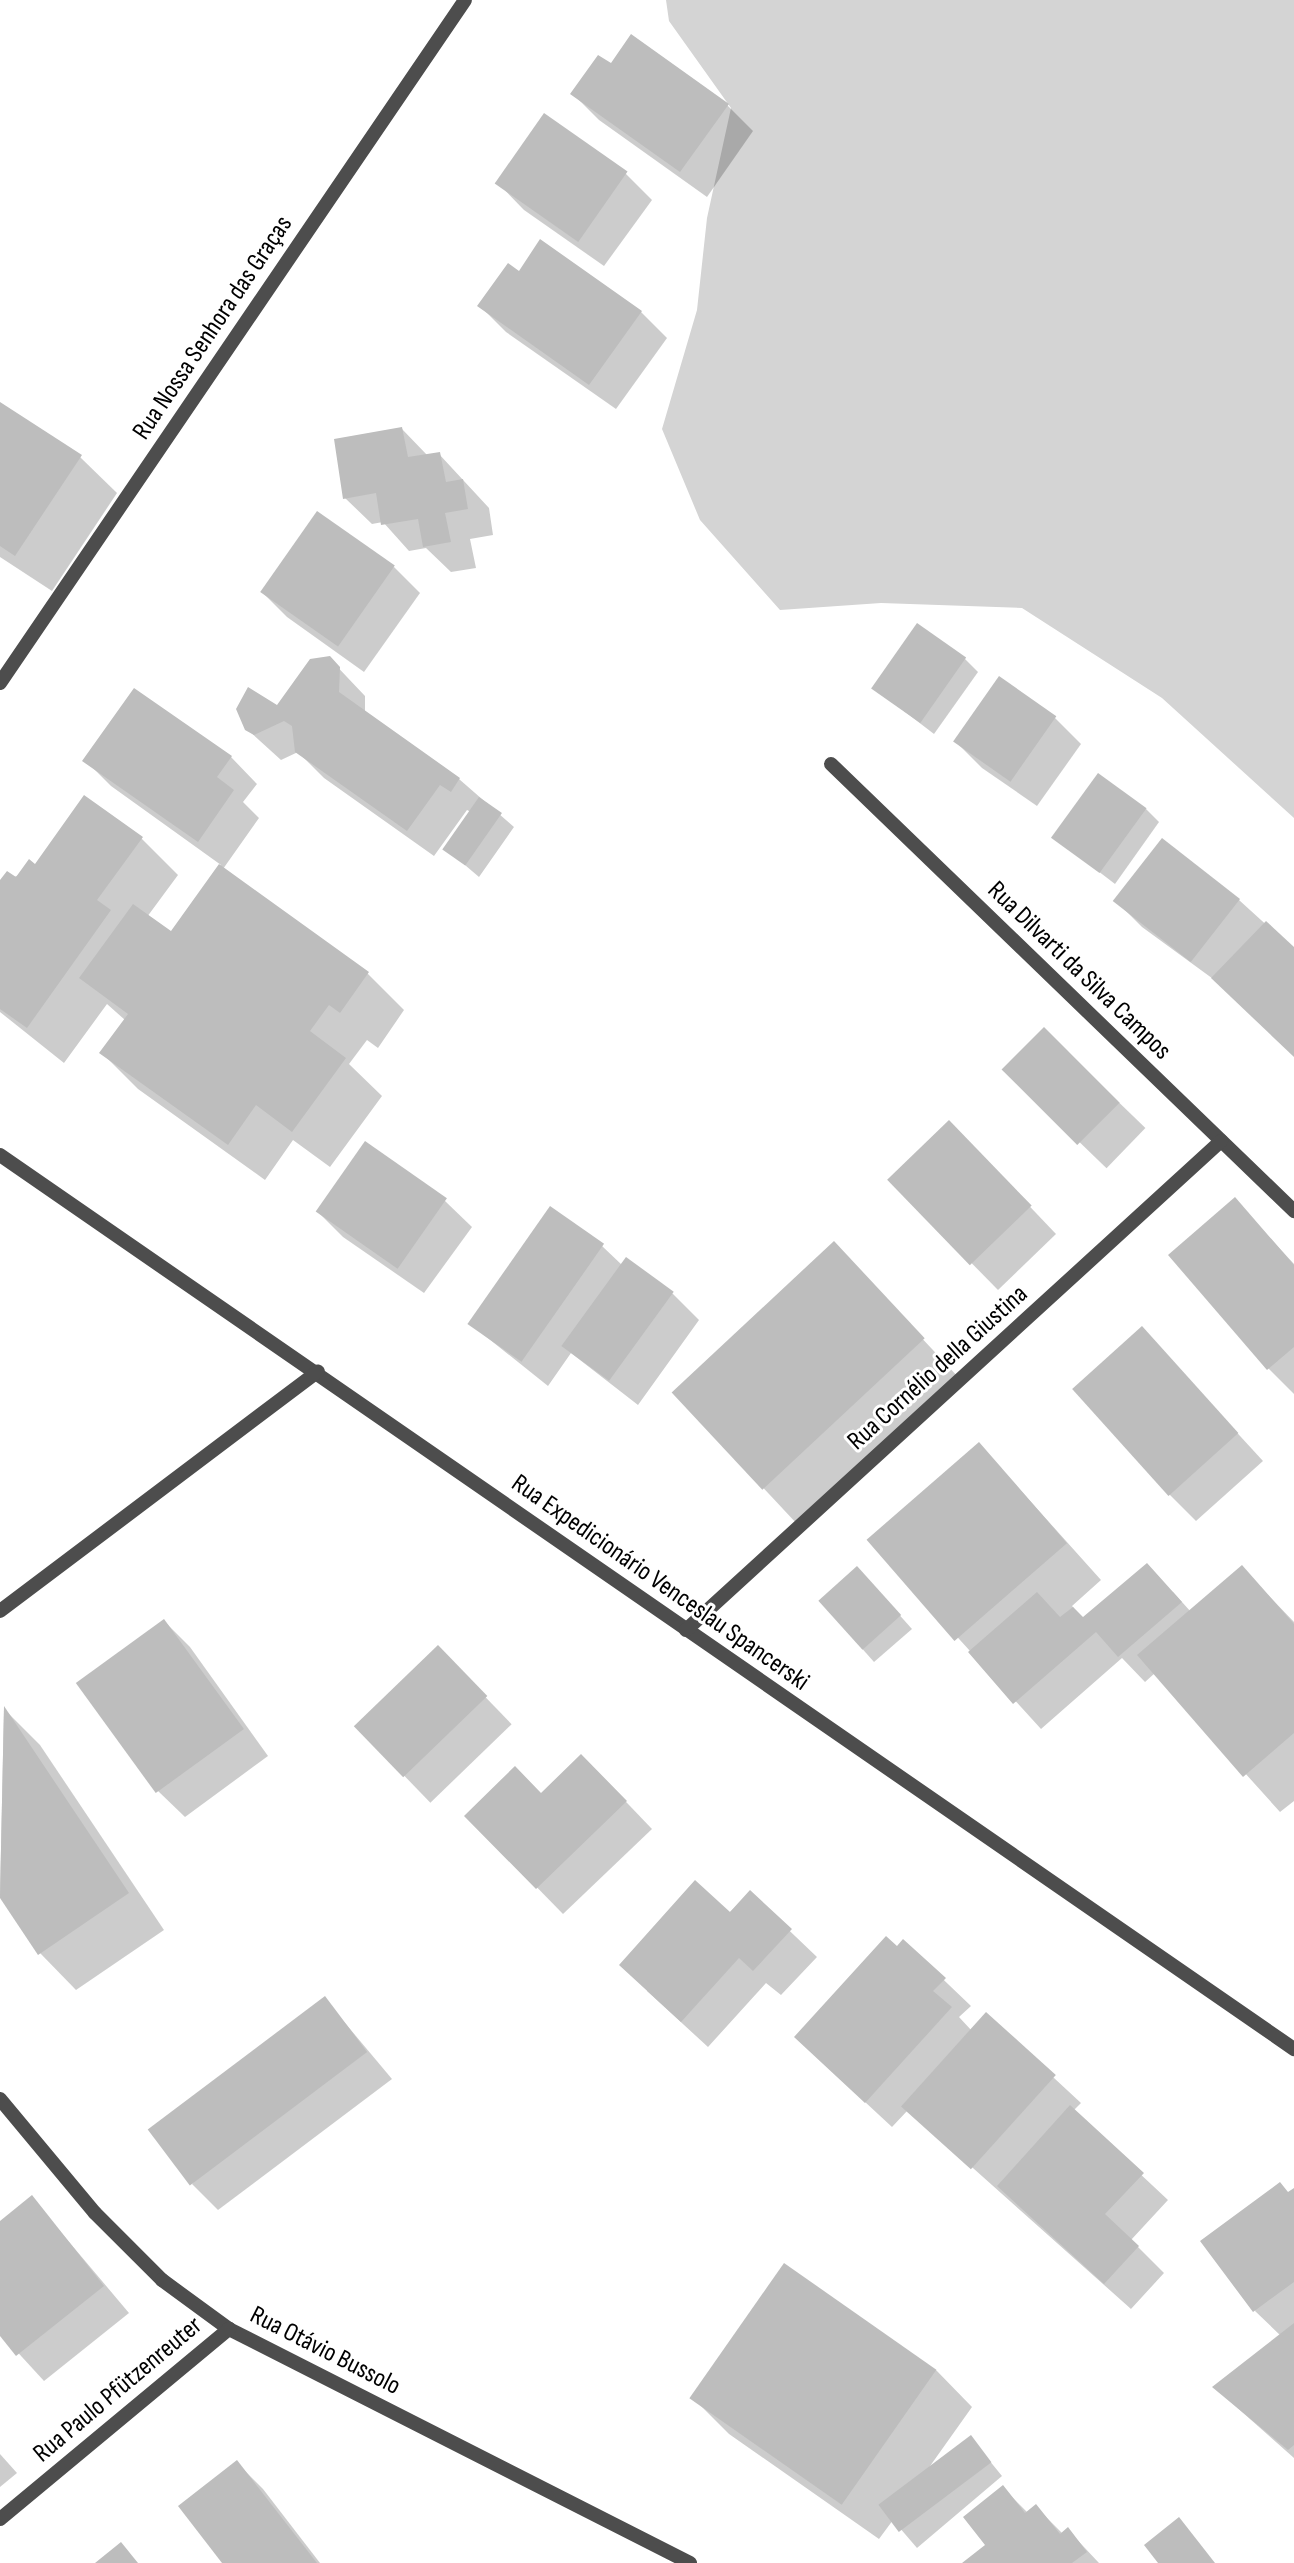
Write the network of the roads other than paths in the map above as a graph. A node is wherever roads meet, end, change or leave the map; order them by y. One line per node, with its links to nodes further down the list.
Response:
1 (465, 0): 2 (street, Rua Nossa Senhora das Graças)
2 (0, 683)
3 (831, 764): 4 (street, Rua Dilvarti da Silva Campos)
4 (1221, 1141): 6 (street, Rua Dilvarti da Silva Campos); 9 (street, Rua Cornélio della Giustina)
5 (0, 1155): 7 (street, Rua Expedicionário Venceslau Spancerski)
6 (1294, 1211)
7 (318, 1371): 8 (street); 9 (street, Rua Expedicionário Venceslau Spancerski)
8 (0, 1611)
9 (686, 1630): 10 (street, Rua Expedicionário Venceslau Spancerski)
10 (1294, 2049)
11 (0, 2099): 12 (street, Rua Otávio Bussolo)
12 (229, 2329): 13 (street, Rua Paulo Pfützenreuter); 14 (street, Rua Otávio Bussolo)
13 (0, 2519)
14 (690, 2563)

